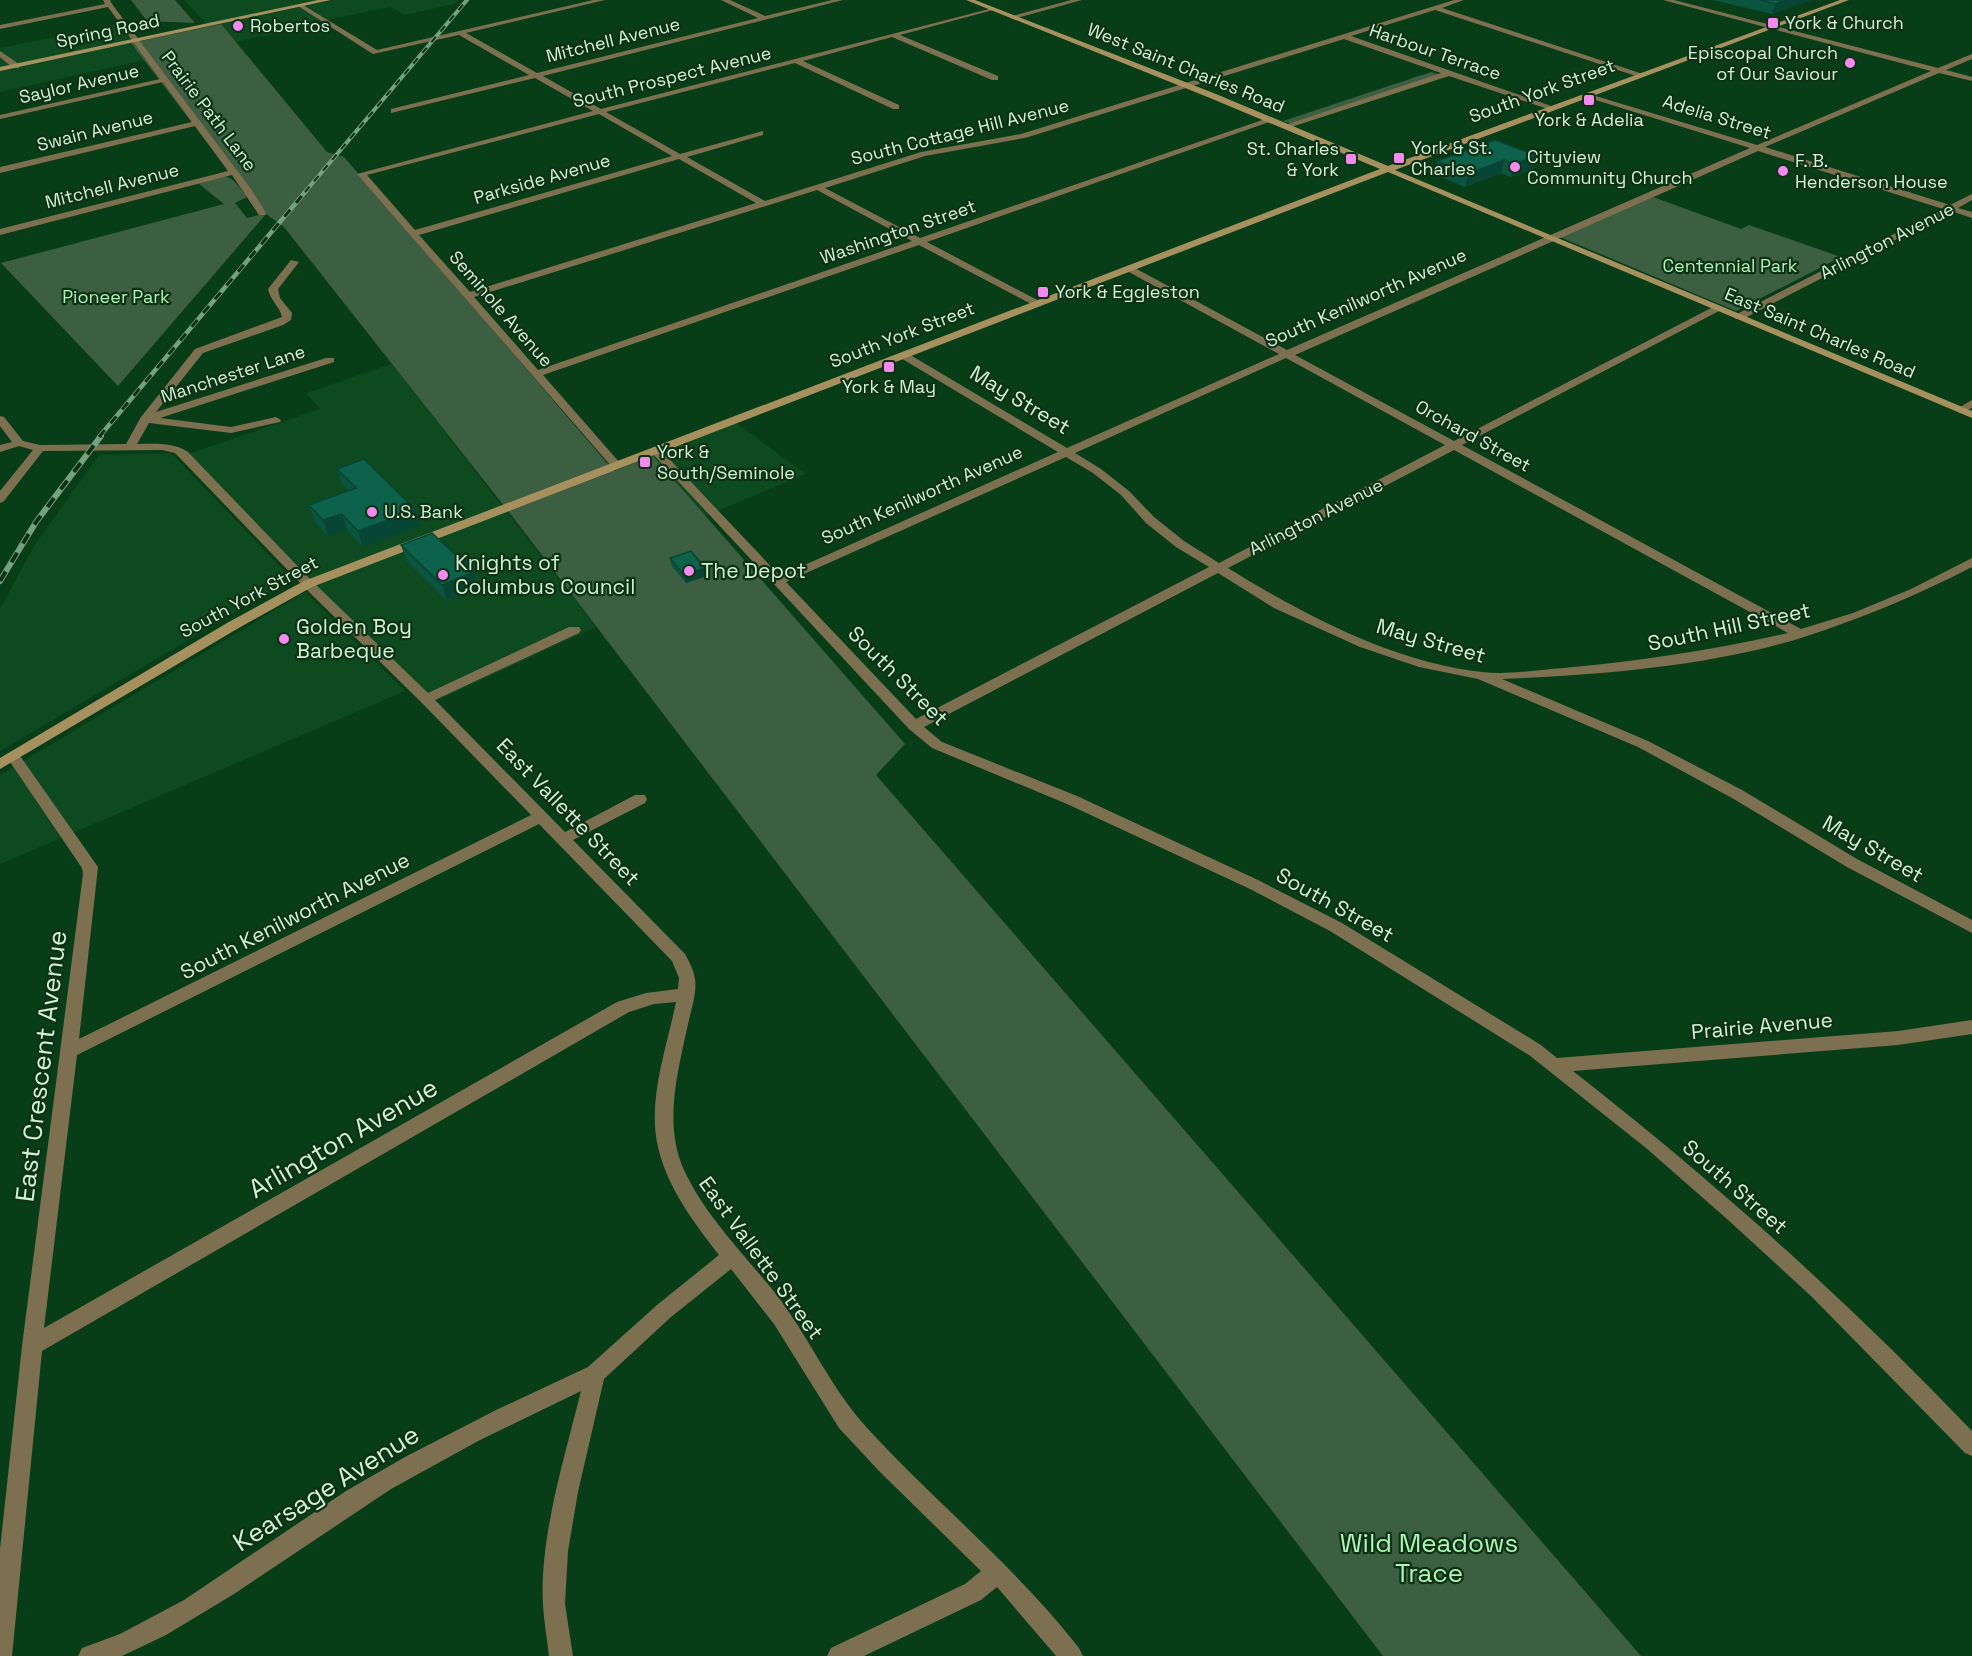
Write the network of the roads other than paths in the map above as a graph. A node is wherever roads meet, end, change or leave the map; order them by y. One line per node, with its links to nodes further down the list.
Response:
1 (328, 0): 11 (main road, Spring Road)
2 (602, 0): 18 (street)
3 (724, 0): 15 (street)
4 (840, 0): 15 (street, Mitchell Avenue)
5 (969, 0): 13 (main road, West Saint Charles Road)
6 (1080, 0): 14 (street)
7 (1461, 0): 12 (street, South Cottage Hill Avenue)
8 (1666, 0): 17 (street)
9 (1845, 0): 17 (main road, South York Street)
10 (108, 3): 16 (street); 21 (street, Prairie Path Lane)
11 (301, 6): 18 (street); 21 (main road, Spring Road)
12 (1434, 8): 20 (street, South Cottage Hill Avenue); 31 (street)
13 (991, 9): 14 (main road, West Saint Charles Road); 19 (street, South Prospect Avenue)
14 (1014, 17): 35 (main road, West Saint Charles Road)
15 (765, 19): 30 (street, Mitchell Avenue)
16 (0, 27)
17 (1772, 27): 28 (street); 31 (main road, South York Street)
18 (460, 33): 30 (street)
19 (893, 35): 24 (street, South Prospect Avenue); 32 (street)
20 (1344, 36): 26 (street, Harbour Terrace); 35 (street, South Cottage Hill Avenue)
21 (136, 41): 25 (main road, Spring Road); 34 (street, Prairie Path Lane)
22 (0, 53): 25 (street)
23 (1972, 56): 28 (street, South Kenilworth Avenue)
24 (798, 61): 37 (street); 39 (street, South Prospect Avenue)
25 (16, 66): 27 (main road, Spring Road)
26 (1435, 68): 29 (street, Harbour Terrace); 42 (street, Washington Street)
27 (0, 69)
28 (1938, 70): 33 (street); 46 (street, South Kenilworth Avenue)
29 (1449, 73): 38 (street, Harbour Terrace); 44 (street)
30 (538, 75): 39 (street); 40 (street, Mitchell Avenue)
31 (1642, 75): 36 (main road, South York Street)
32 (995, 78)
33 (1972, 79)
34 (164, 80): 41 (street, Saylor Avenue); 43 (street, Prairie Path Lane)
35 (1185, 85): 42 (main road, West Saint Charles Road); 52 (street, South Cottage Hill Avenue)
36 (1589, 95): 38 (main road, South York Street); 46 (street, Adelia Street)
37 (896, 107)
38 (1551, 109): 49 (main road, South York Street)
39 (599, 110): 47 (street); 51 (street, South Prospect Avenue)
40 (394, 111)
41 (0, 117)
42 (1273, 121): 44 (main road, West Saint Charles Road); 61 (street, Washington Street)
43 (197, 123): 48 (street, Swain Avenue); 50 (street, Prairie Path Lane)
44 (1288, 127): 49 (main road, West Saint Charles Road)
45 (760, 133): 47 (street, Parkside Avenue)
46 (1757, 147): 55 (street, Adelia Street); 60 (street, South Kenilworth Avenue)
47 (681, 156): 54 (street); 59 (street, Parkside Avenue)
48 (0, 170)
49 (1389, 170): 60 (main road, East Saint Charles Road); 63 (main road, South York Street)
50 (233, 172): 56 (street, Prairie Path Lane); 58 (street, Mitchell Avenue)
51 (361, 174): 59 (street, Seminole Avenue)
52 (817, 187): 54 (street, South Cottage Hill Avenue); 61 (street)
53 (1972, 197): 55 (street, Arlington Avenue)
54 (764, 204): 64 (street, South Cottage Hill Avenue)
55 (1951, 208): 57 (street, Adelia Street); 67 (street, Arlington Avenue)
56 (262, 213)
57 (1972, 215)
58 (0, 232)
59 (413, 234): 64 (street, Seminole Avenue)
60 (1551, 237): 66 (main road, East Saint Charles Road); 68 (street, South Kenilworth Avenue)
61 (920, 242): 65 (street); 71 (street, Washington Street)
62 (294, 262): 76 (street)
63 (1130, 269): 65 (main road, South York Street); 68 (street, Orchard Street)
64 (468, 296): 71 (street, Seminole Avenue)
65 (1038, 304): 69 (main road, South York Street)
66 (1718, 308): 67 (main road, East Saint Charles Road); 79 (street, Arlington Avenue)
67 (1738, 316): 73 (main road, East Saint Charles Road)
68 (1287, 354): 79 (street, Orchard Street); 84 (street, South Kenilworth Avenue)
69 (903, 355): 83 (main road, South York Street); 84 (street, May Street)
70 (330, 360): 76 (street, Manchester Lane)
71 (536, 374): 85 (street, Seminole Avenue)
72 (1972, 403): 73 (street)
73 (1960, 411): 74 (main road, East Saint Charles Road)
74 (1972, 415)
75 (0, 419): 78 (street)
76 (145, 419): 77 (street); 80 (street)
77 (276, 420)
78 (19, 443): 81 (street, East Vallette Street); 82 (street)
79 (1454, 445): 88 (street, Arlington Avenue); 92 (street, Orchard Street)
80 (130, 447): 81 (street, East Vallette Street); 90 (street, East Vallette Street)
81 (40, 448): 86 (street)
82 (0, 449)
83 (655, 450): 85 (main road, South York Street); 89 (street, South Street)
84 (1066, 452): 88 (street, May Street); 89 (street, South Kenilworth Avenue)
85 (616, 465): 90 (main road, South York Street)
86 (0, 499)
87 (1972, 562): 92 (street, South Hill Street)
88 (1216, 568): 93 (street, May Street); 95 (street, Arlington Avenue)
89 (778, 581): 95 (street, South Street)
90 (308, 584): 94 (street, East Vallette Street); 96 (main road, South York Street)
91 (574, 630): 94 (street)
92 (1800, 634): 93 (street, South Hill Street)
93 (1482, 676): 100 (street, May Street)
94 (426, 699): 98 (street, East Vallette Street)
95 (914, 726): 104 (street, South Street)
96 (7, 760): 103 (street, East Crescent Avenue)
97 (640, 799): 99 (street)
98 (540, 817): 99 (street, East Vallette Street); 103 (street, South Kenilworth Avenue)
99 (563, 839): 101 (street, East Vallette Street)
100 (1972, 927)
101 (686, 995): 105 (street, East Vallette Street); 106 (street, Arlington Avenue)
102 (1972, 1027): 104 (street, Prairie Avenue)
103 (68, 1052): 106 (street, East Crescent Avenue)
104 (1555, 1065): 108 (street, South Street)
105 (732, 1256): 107 (street, Kearsage Avenue); 109 (street, East Vallette Street)
106 (32, 1346): 110 (street, East Crescent Avenue)
107 (595, 1374): 111 (street, Kearsage Avenue); 112 (street)
108 (1972, 1446)
109 (997, 1572): 113 (street); 114 (street, East Vallette Street)
110 (0, 1656)
111 (90, 1656)
112 (561, 1656)
113 (839, 1656)
114 (1071, 1656)

